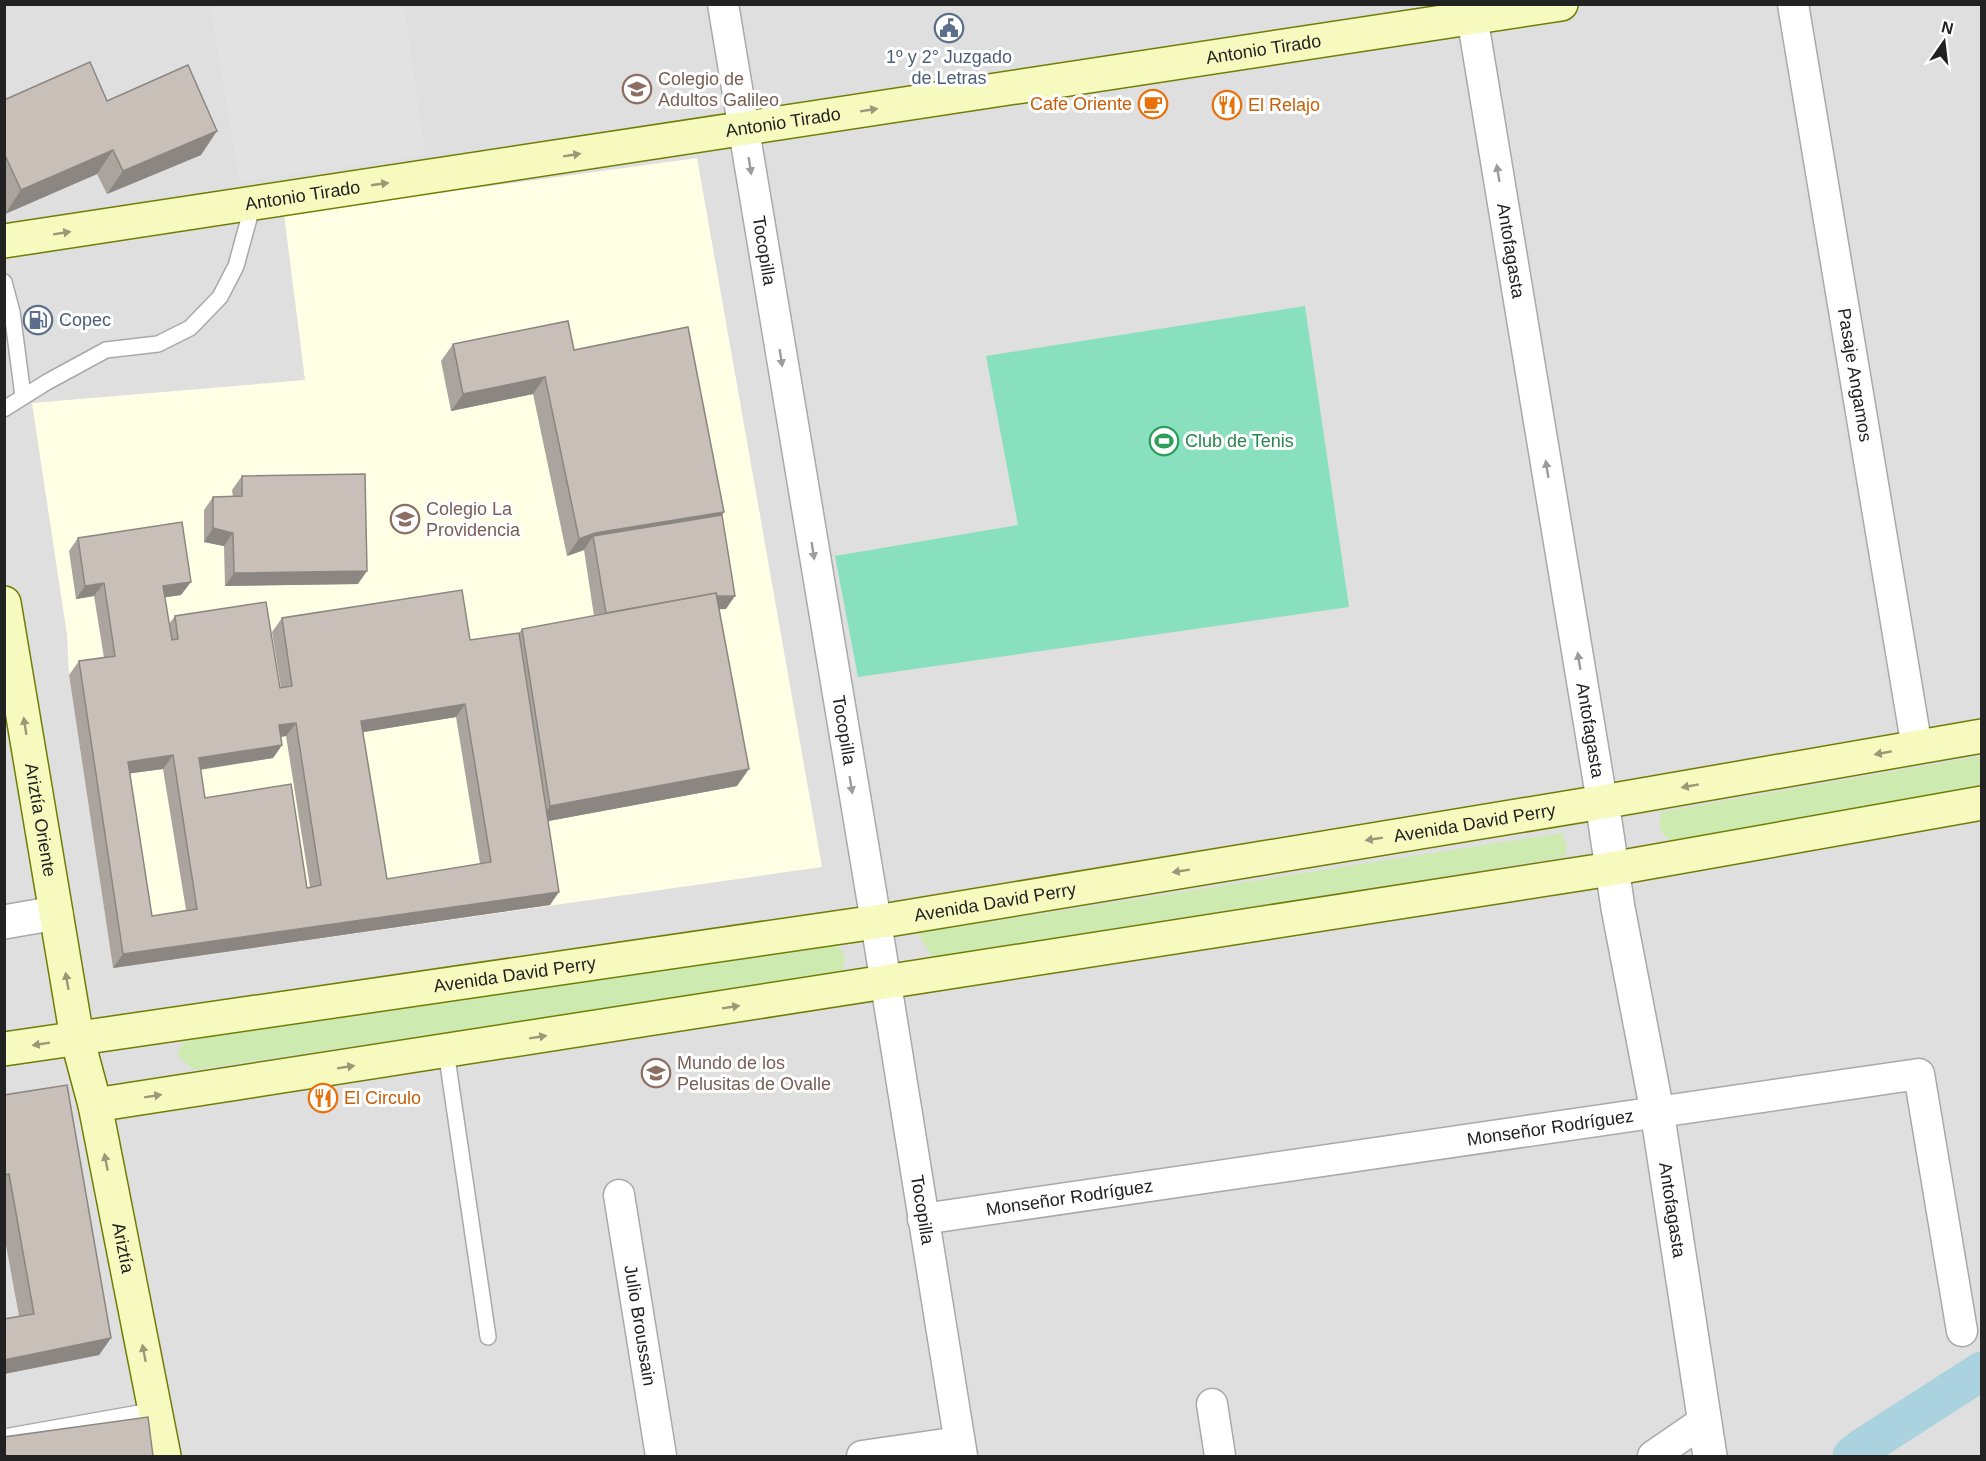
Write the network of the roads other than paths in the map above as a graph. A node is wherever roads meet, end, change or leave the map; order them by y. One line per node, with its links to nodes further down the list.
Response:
1 (723, 4): 5 (street, Tocopilla)
2 (1561, 4): 4 (main road, Antonio Tirado)
3 (1793, 4): 13 (street, Pasaje Angamos)
4 (1471, 11): 5 (main road, Antonio Tirado, one-way to 4); 14 (street, Antofagasta, one-way to 4)
5 (744, 129): 6 (main road, Antonio Tirado, one-way to 5); 19 (street, Tocopilla, one-way to 19)
6 (253, 204): 7 (main road, Antonio Tirado, one-way to 6); 9 (lane)
7 (4, 242)
8 (4, 282): 9 (lane)
9 (24, 396): 10 (lane)
10 (4, 409)
11 (4, 603): 17 (main road, Ariztía Oriente, one-way to 11)
12 (1982, 736): 13 (main road, Avenida David Perry)
13 (1917, 747): 14 (main road, Avenida David Perry, one-way to 14)
14 (1602, 802): 16 (street, Antofagasta); 19 (main road, Avenida David Perry, one-way to 19)
15 (1982, 803): 16 (main road)
16 (1611, 869): 20 (main road); 25 (street, Antofagasta)
17 (56, 913): 18 (street); 21 (main road, Ariztía Oriente, one-way to 17)
18 (4, 922)
19 (876, 922): 20 (street, Tocopilla); 21 (main road, Avenida David Perry)
20 (885, 983): 23 (main road, one-way to 20); 27 (street, Tocopilla)
21 (77, 1038): 22 (main road, Avenida David Perry, one-way to 22); 24 (main road, Ariztía)
22 (4, 1049)
23 (446, 1051): 24 (main road, one-way to 23); 29 (lane)
24 (95, 1106): 31 (main road, Ariztía, one-way to 24)
25 (1657, 1112): 27 (street, Monseñor Rodríguez); 28 (street, Monseñor Rodríguez); 32 (street, Antofagasta)
26 (619, 1195): 37 (street, Julio Broussain)
27 (923, 1219): 34 (street, Tocopilla)
28 (1962, 1331)
29 (488, 1337)
30 (1212, 1404): 39 (street)
31 (156, 1410): 33 (lane); 36 (main road, Ariztía)
32 (1704, 1421): 35 (street); 41 (street, Antofagasta)
33 (4, 1437)
34 (961, 1449): 38 (street)
35 (1657, 1454): 40 (street)
36 (164, 1456)
37 (661, 1456)
38 (862, 1456)
39 (1220, 1456)
40 (1629, 1456)
41 (1710, 1456)

